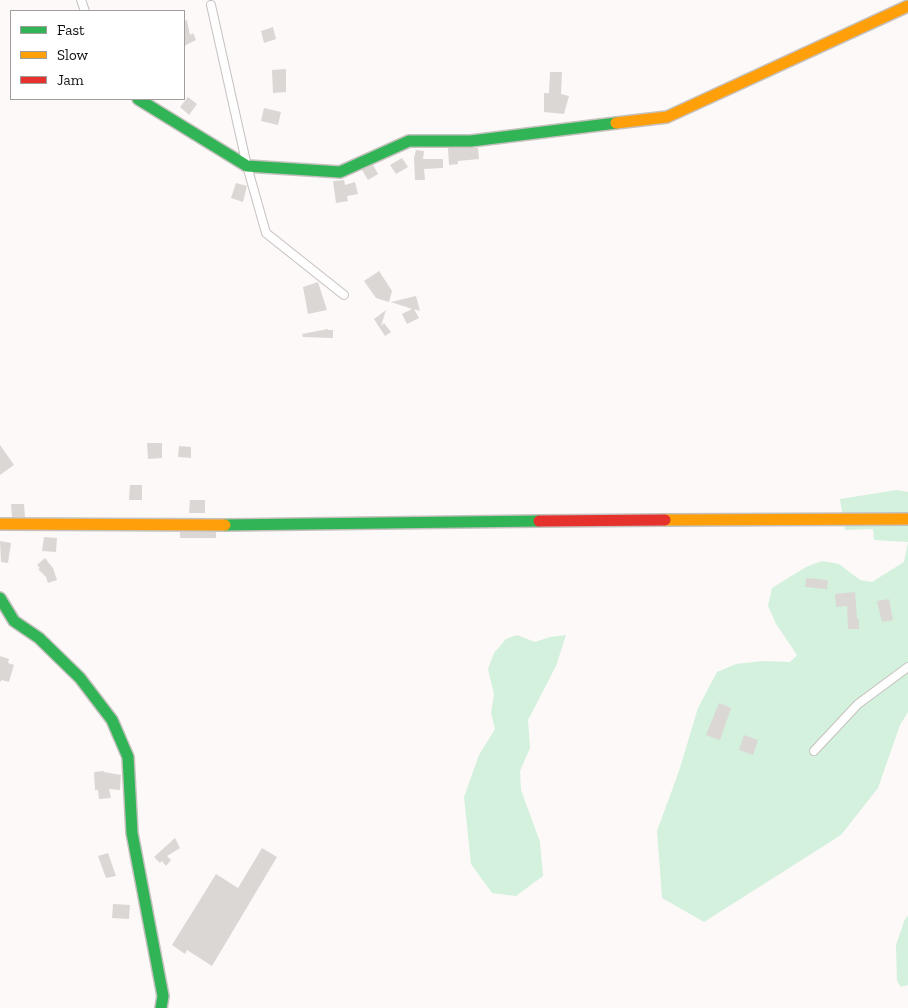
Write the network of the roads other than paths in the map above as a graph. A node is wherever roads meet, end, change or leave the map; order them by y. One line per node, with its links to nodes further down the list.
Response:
1 (211, 5): 4 (street)
2 (908, 6): 4 (street)
3 (140, 100): 4 (street)
4 (247, 166): 5 (street)
5 (344, 295)
6 (908, 520): 7 (street)
7 (0, 524)
8 (0, 598): 11 (street)
9 (908, 667): 10 (street)
10 (814, 751)
11 (161, 1008)

